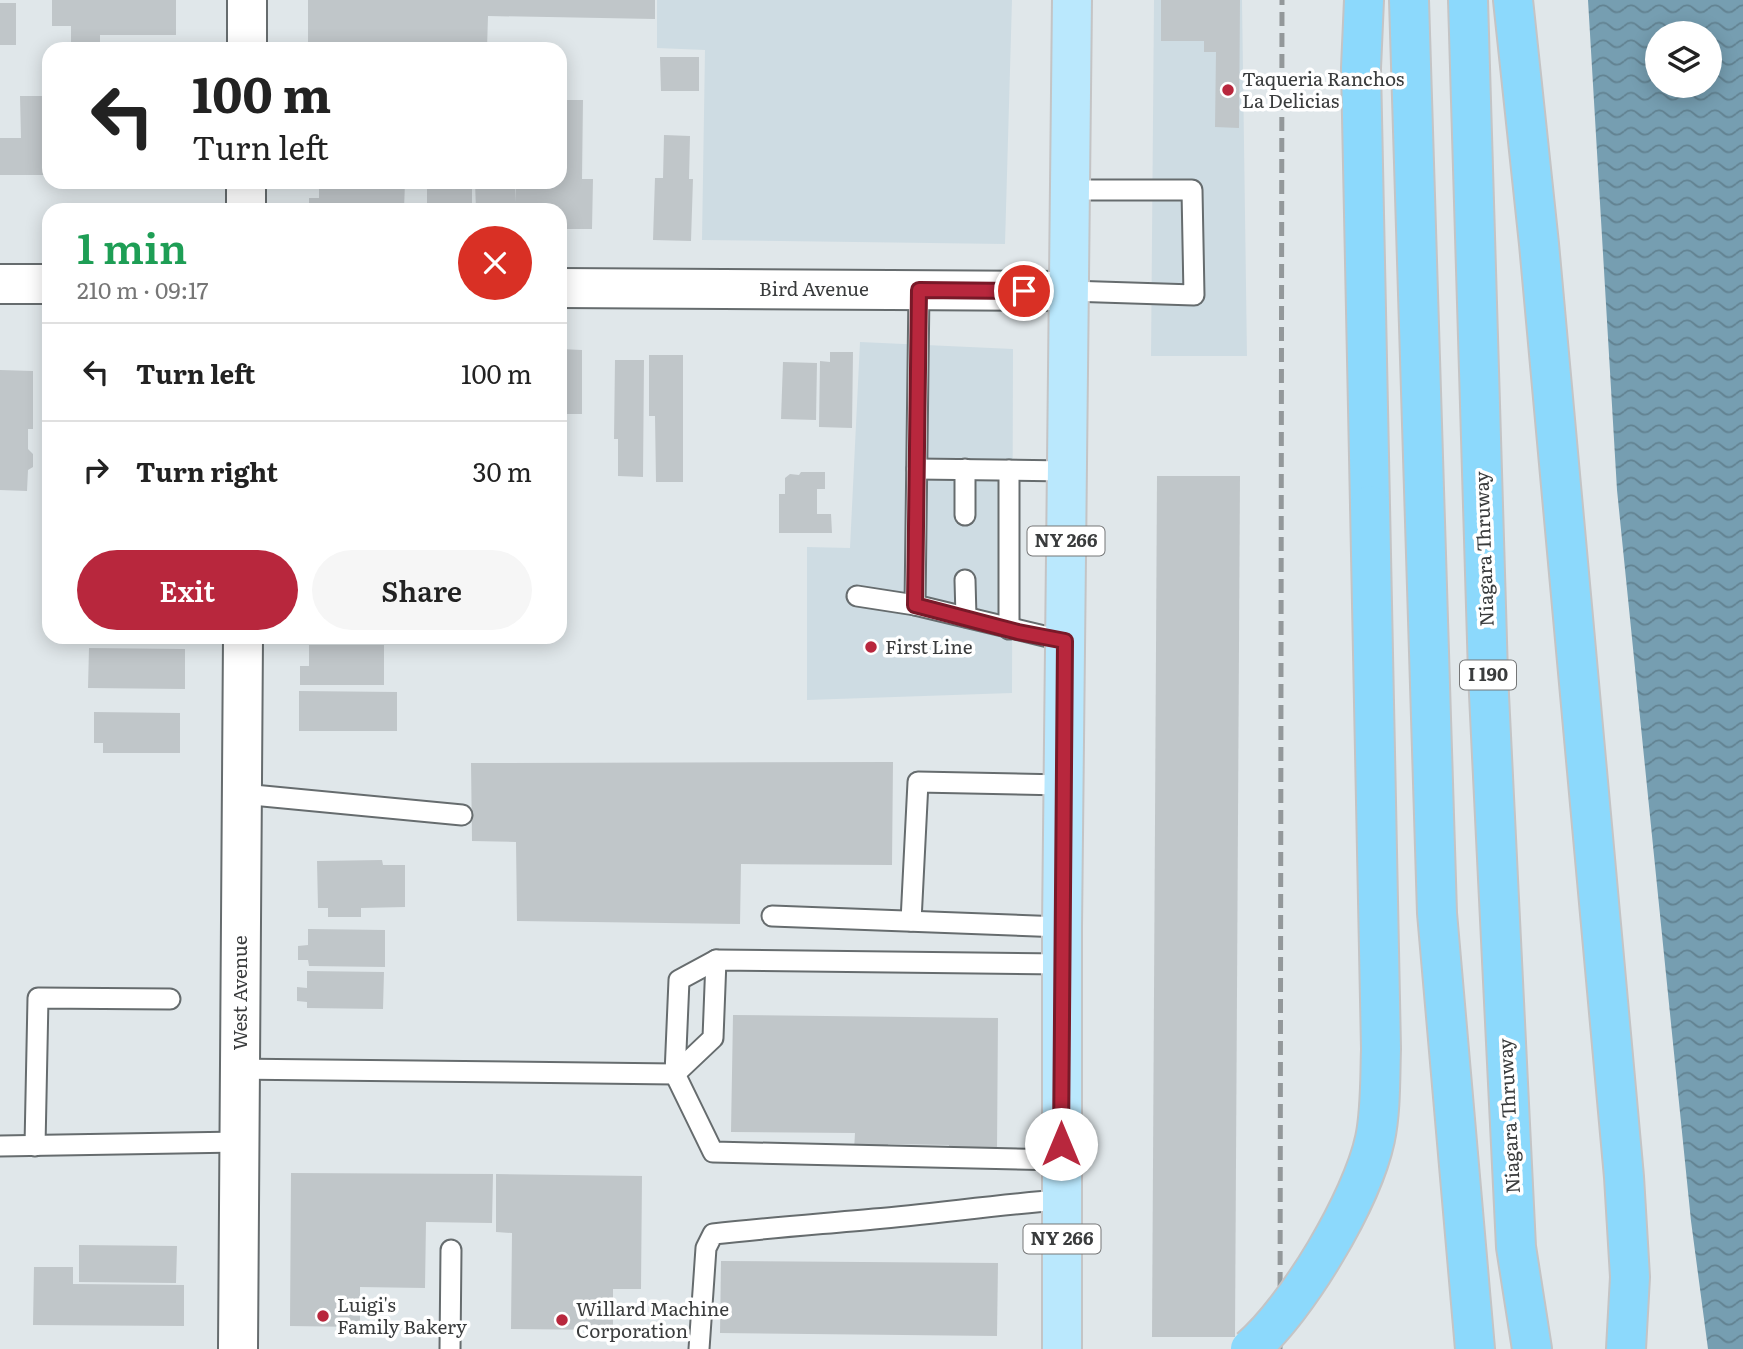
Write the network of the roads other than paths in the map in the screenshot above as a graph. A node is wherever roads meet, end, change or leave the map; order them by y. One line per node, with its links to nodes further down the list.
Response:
1 (247, 0): 7 (street)
2 (1072, 0): 8 (main road, NY 266)
3 (1364, 0): 46 (highway, bridge)
4 (1409, 0): 47 (highway)
5 (1468, 0): 48 (highway, Niagara Thruway / I 190)
6 (1513, 0): 49 (highway)
7 (247, 42)
8 (1070, 190): 13 (main road, NY 266); 13 (lane)
9 (0, 284): 10 (street)
10 (42, 284)
11 (567, 288): 12 (street, Bird Avenue)
12 (919, 290): 13 (street, Bird Avenue); 14 (lane)
13 (1069, 291): 17 (main road, NY 266)
14 (916, 469): 15 (lane); 21 (lane)
15 (965, 469): 16 (lane); 18 (lane)
16 (1009, 470): 17 (lane); 23 (lane)
17 (1067, 471): 24 (main road, NY 266)
18 (965, 515)
19 (965, 580): 22 (lane)
20 (857, 596): 21 (lane)
21 (915, 605): 22 (lane)
22 (966, 617): 23 (lane)
23 (1009, 629): 24 (lane)
24 (1065, 641): 26 (main road, NY 266)
25 (243, 644): 27 (street, West Avenue)
26 (1063, 785): 30 (lane); 31 (main road, NY 266)
27 (242, 794): 28 (lane); 34 (street, West Avenue)
28 (462, 814)
29 (772, 916): 30 (lane)
30 (911, 921): 31 (lane)
31 (1062, 945): 32 (lane); 39 (main road, NY 266)
32 (716, 960): 35 (lane); 35 (lane)
33 (170, 999): 38 (lane)
34 (240, 1069): 35 (lane); 36 (street, West Avenue)
35 (675, 1074): 39 (lane)
36 (239, 1142): 38 (lane); 42 (street, West Avenue)
37 (0, 1146): 38 (lane)
38 (35, 1146)
39 (1061, 1160): 40 (main road, NY 266)
40 (1062, 1200): 44 (lane); 45 (main road, NY 266)
41 (451, 1250): 43 (lane)
42 (238, 1349)
43 (450, 1349)
44 (699, 1349)
45 (1062, 1349)
46 (1251, 1349)
47 (1475, 1349)
48 (1532, 1349)
49 (1626, 1349)

